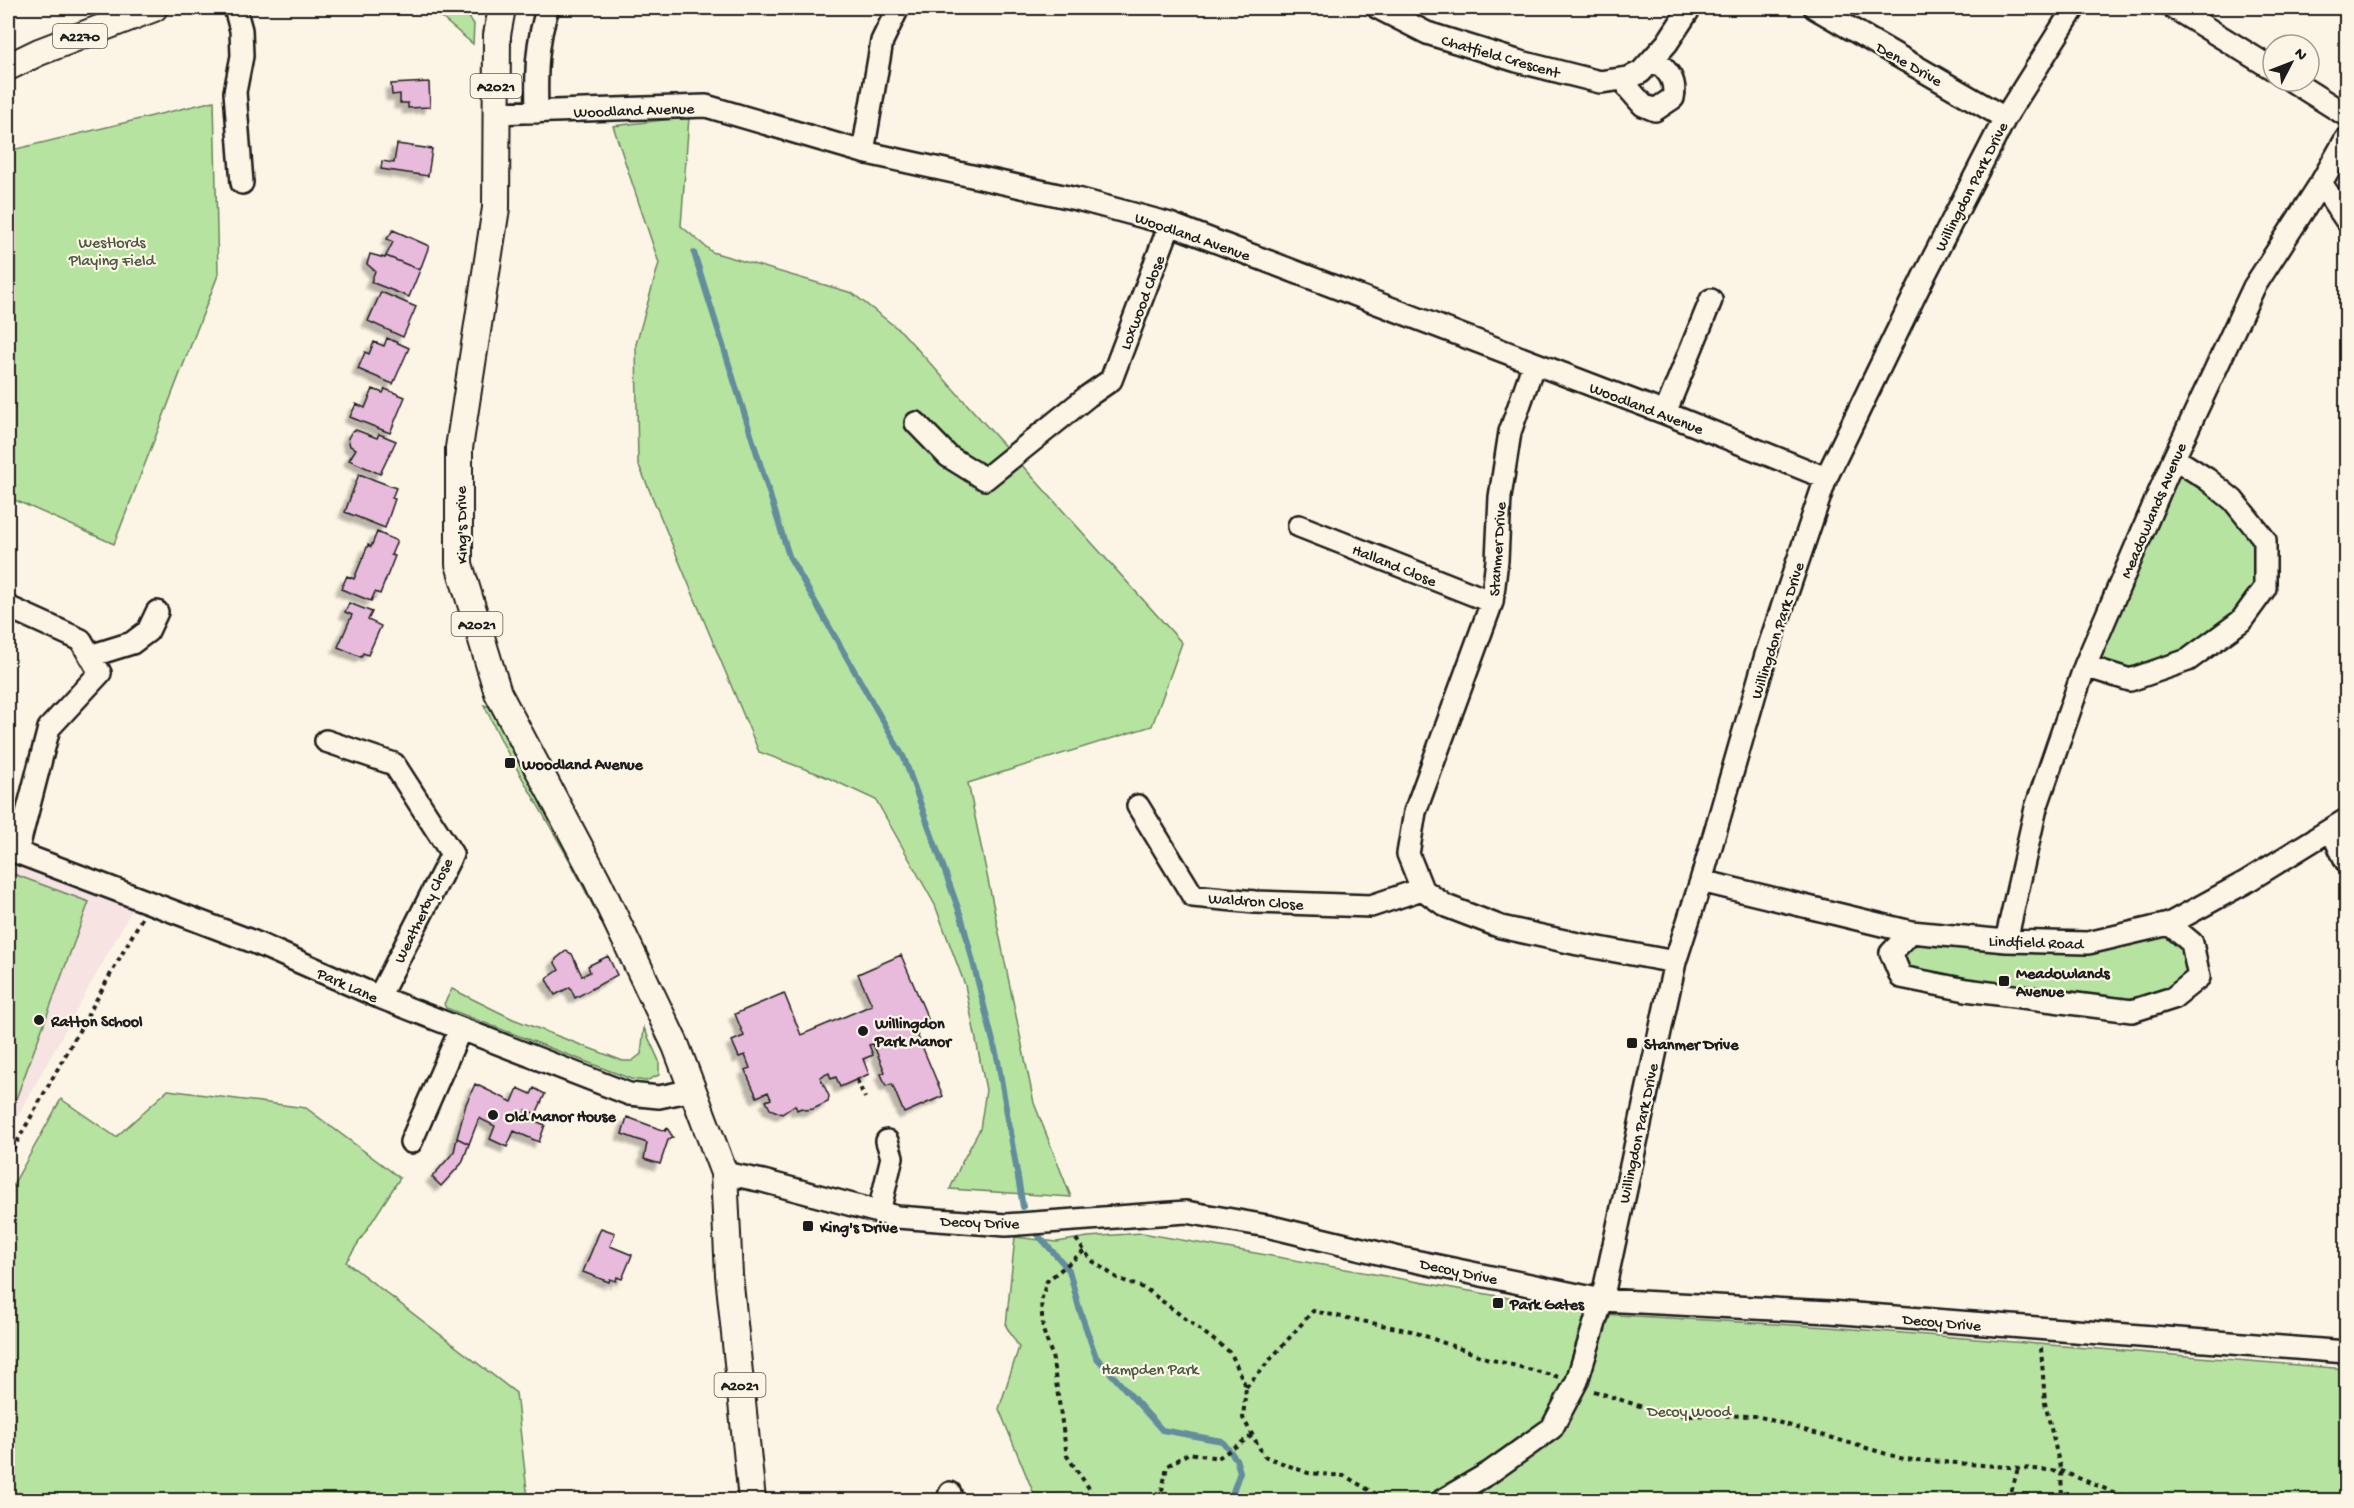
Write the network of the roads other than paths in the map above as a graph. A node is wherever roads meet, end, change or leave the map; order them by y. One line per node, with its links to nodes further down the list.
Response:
1 (154, 8): 15 (main road, A2270)
2 (235, 8): 24 (street)
3 (488, 8): 12 (main road, King's Drive / A2021)
4 (502, 8): 12 (main road, King's Drive / A2021)
5 (548, 8): 19 (street)
6 (898, 8): 23 (street)
7 (1378, 8): 16 (street, Chatfield Crescent)
8 (1690, 8): 13 (street)
9 (1815, 8): 21 (street, Dene Drive)
10 (2074, 8): 21 (street, Willingdon Park Drive)
11 (2174, 8): 14 (street)
12 (496, 35): 18 (main road, King's Drive / A2021)
13 (1654, 58): 16 (street); 16 (street)
14 (2261, 62)
15 (8, 67)
16 (1629, 78)
17 (2311, 93): 20 (street)
18 (496, 112): 19 (street, Woodland Avenue); 53 (main road, King's Drive / A2021)
19 (537, 112): 23 (street, Woodland Avenue)
20 (2346, 115)
21 (2005, 118): 33 (street, Willingdon Park Drive)
22 (2346, 139): 25 (street, Meadowlands Avenue)
23 (863, 152): 27 (street, Woodland Avenue)
24 (242, 183)
25 (2321, 183): 26 (street); 32 (street, Meadowlands Avenue)
26 (2346, 220)
27 (1170, 224): 29 (street, Woodland Avenue); 31 (street, Loxwood Close)
28 (1711, 300): 30 (street)
29 (1534, 363): 30 (street, Woodland Avenue); 35 (street, Stanmer Drive)
30 (1665, 413): 33 (street, Woodland Avenue)
31 (916, 423)
32 (2174, 458): 39 (street, Meadowlands Avenue); 39 (street)
33 (1826, 478): 45 (street, Willingdon Park Drive)
34 (1299, 526): 35 (street, Halland Close)
35 (1492, 603): 46 (street, Stanmer Drive)
36 (8, 607): 38 (street)
37 (157, 612): 38 (street)
38 (90, 656): 43 (street)
39 (2085, 666): 49 (street, Meadowlands Avenue)
40 (326, 741): 51 (street, Weatherby Close)
41 (1138, 806): 46 (street, Waldron Close)
42 (2339, 825): 44 (street); 47 (street, Lindfield Road)
43 (12, 850): 51 (street, Park Lane)
44 (2346, 861)
45 (1701, 881): 48 (street, Lindfield Road); 50 (street, Willingdon Park Drive)
46 (1422, 888): 50 (street, Stanmer Drive)
47 (2169, 924): 48 (street); 49 (street, Lindfield Road)
48 (1911, 932): 49 (street, Lindfield Road)
49 (2006, 941)
50 (1675, 962): 58 (street, Willingdon Park Drive)
51 (380, 997): 52 (street, Park Lane)
52 (460, 1030): 53 (street, Park Lane); 55 (street)
53 (693, 1090): 56 (main road, King's Drive / A2021)
54 (887, 1141): 57 (street)
55 (411, 1142)
56 (724, 1173): 57 (street, Decoy Drive); 60 (main road, King's Drive / A2021)
57 (879, 1212): 58 (street, Decoy Drive)
58 (1602, 1300): 59 (street, Decoy Drive); 61 (street, Willingdon Park Drive)
59 (2346, 1352)
60 (752, 1500)
61 (1443, 1500)

